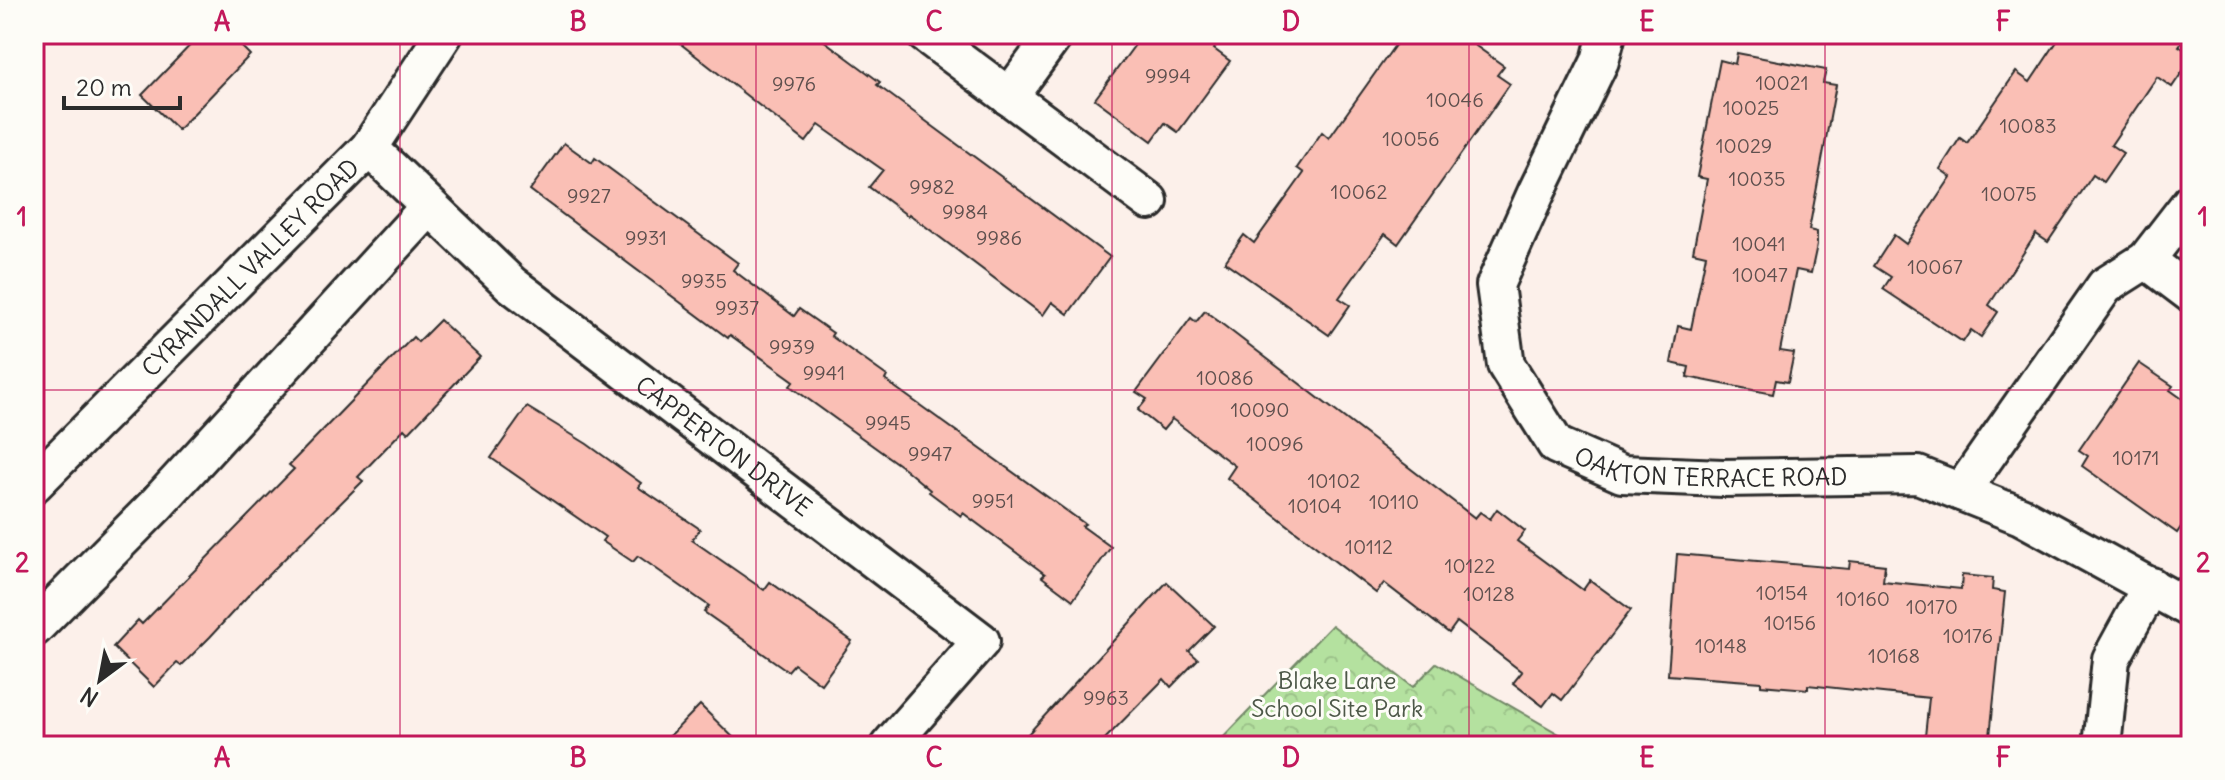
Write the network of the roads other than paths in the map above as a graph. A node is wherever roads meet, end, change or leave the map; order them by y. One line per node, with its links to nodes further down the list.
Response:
1 (444, 34): 6 (street, CYRANDALL VALLEY ROAD)
2 (925, 34): 5 (street)
3 (1055, 34): 5 (street)
4 (1607, 34): 13 (street, OAKTON TERRACE ROAD)
5 (1009, 97): 7 (street)
6 (369, 148): 9 (street, CAPPERTON DRIVE); 12 (street, CYRANDALL VALLEY ROAD)
7 (1149, 201)
8 (2191, 202): 10 (street)
9 (429, 207): 16 (street); 17 (street, CAPPERTON DRIVE)
10 (2146, 260): 11 (street); 13 (street)
11 (2191, 294)
12 (34, 484)
13 (1961, 492): 14 (street, OAKTON TERRACE ROAD)
14 (2151, 586): 15 (street, OAKTON TERRACE ROAD); 18 (street)
15 (2191, 609)
16 (34, 628)
17 (889, 746)
18 (2102, 746)

